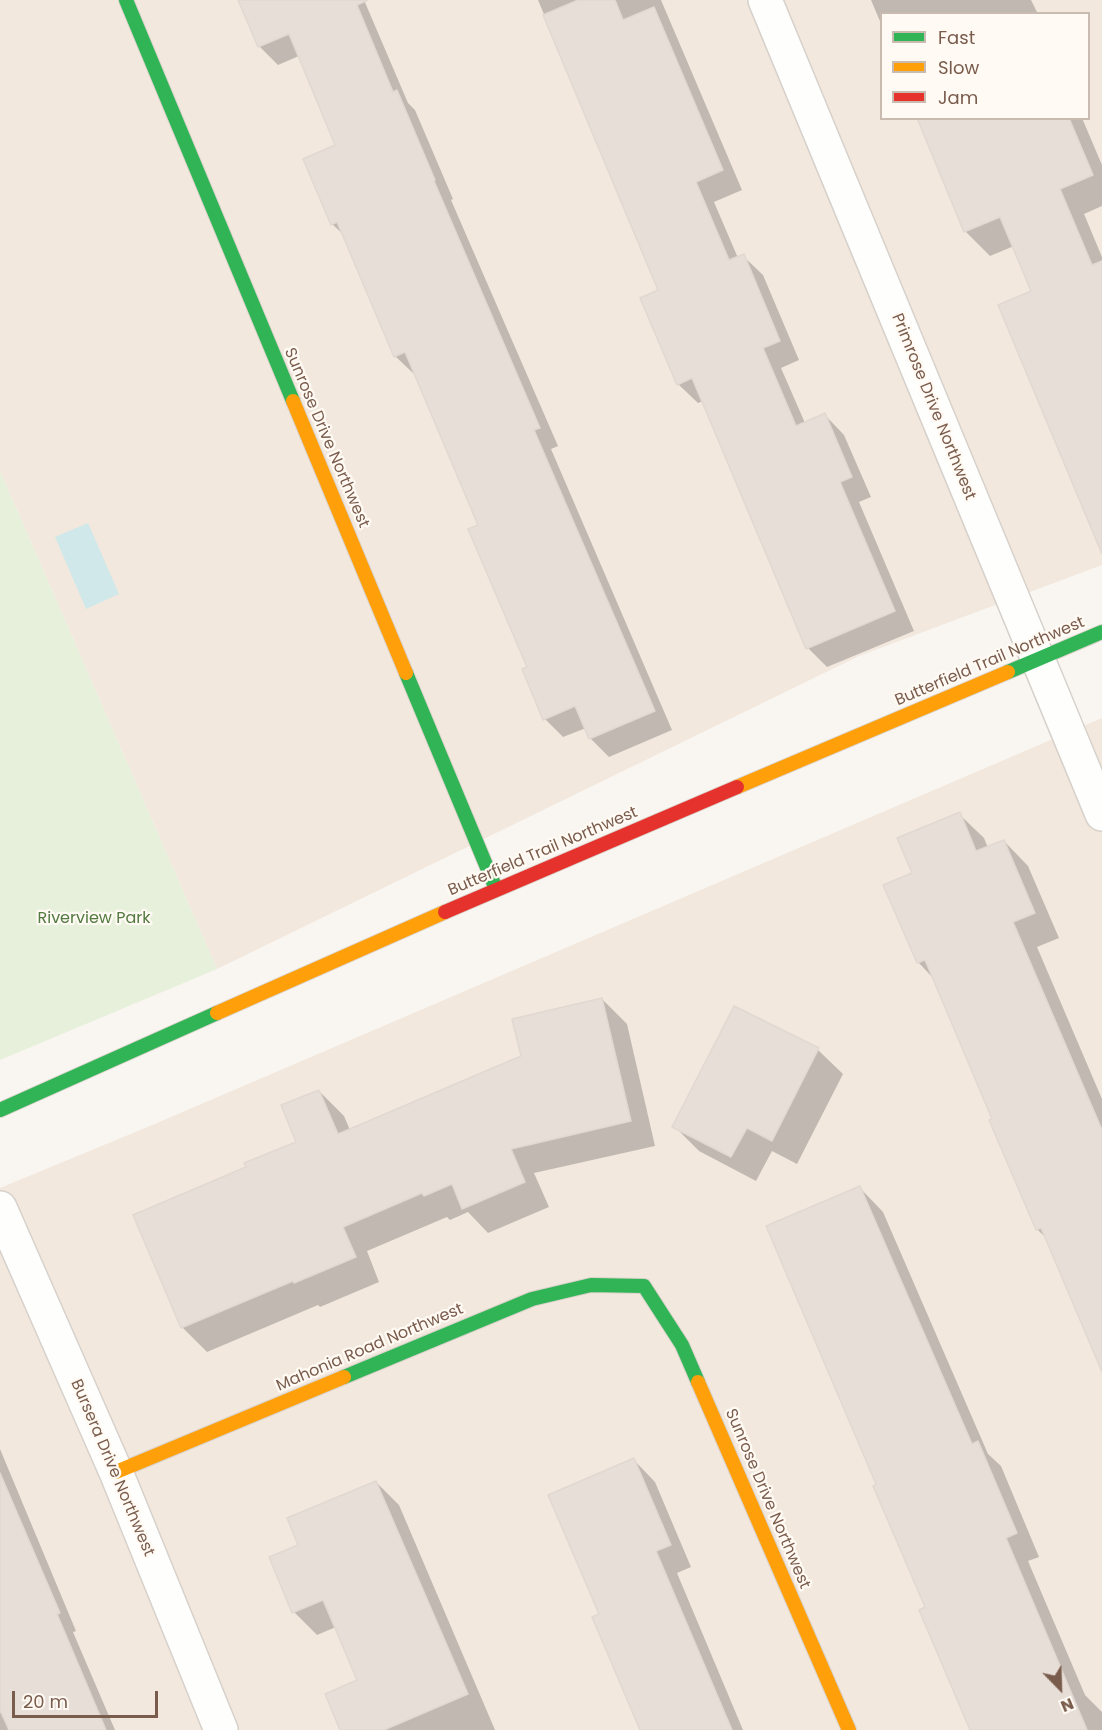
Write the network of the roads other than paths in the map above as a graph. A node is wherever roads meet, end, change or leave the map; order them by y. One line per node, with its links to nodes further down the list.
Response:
1 (126, 0): 6 (street, Sunrose Drive Northwest)
2 (765, 0): 4 (street, Primrose Drive Northwest)
3 (1102, 632): 4 (street, Butterfield Trail Northwest)
4 (1038, 660): 5 (street, Primrose Drive Northwest); 6 (street, Butterfield Trail Northwest)
5 (1102, 814)
6 (496, 889): 7 (street, Butterfield Trail Northwest)
7 (0, 1110)
8 (0, 1208): 10 (street, Bursera Drive Northwest)
9 (644, 1286): 10 (street, Mahonia Road Northwest); 12 (street, Sunrose Drive Northwest)
10 (116, 1472): 11 (street, Bursera Drive Northwest)
11 (221, 1730)
12 (849, 1730)

